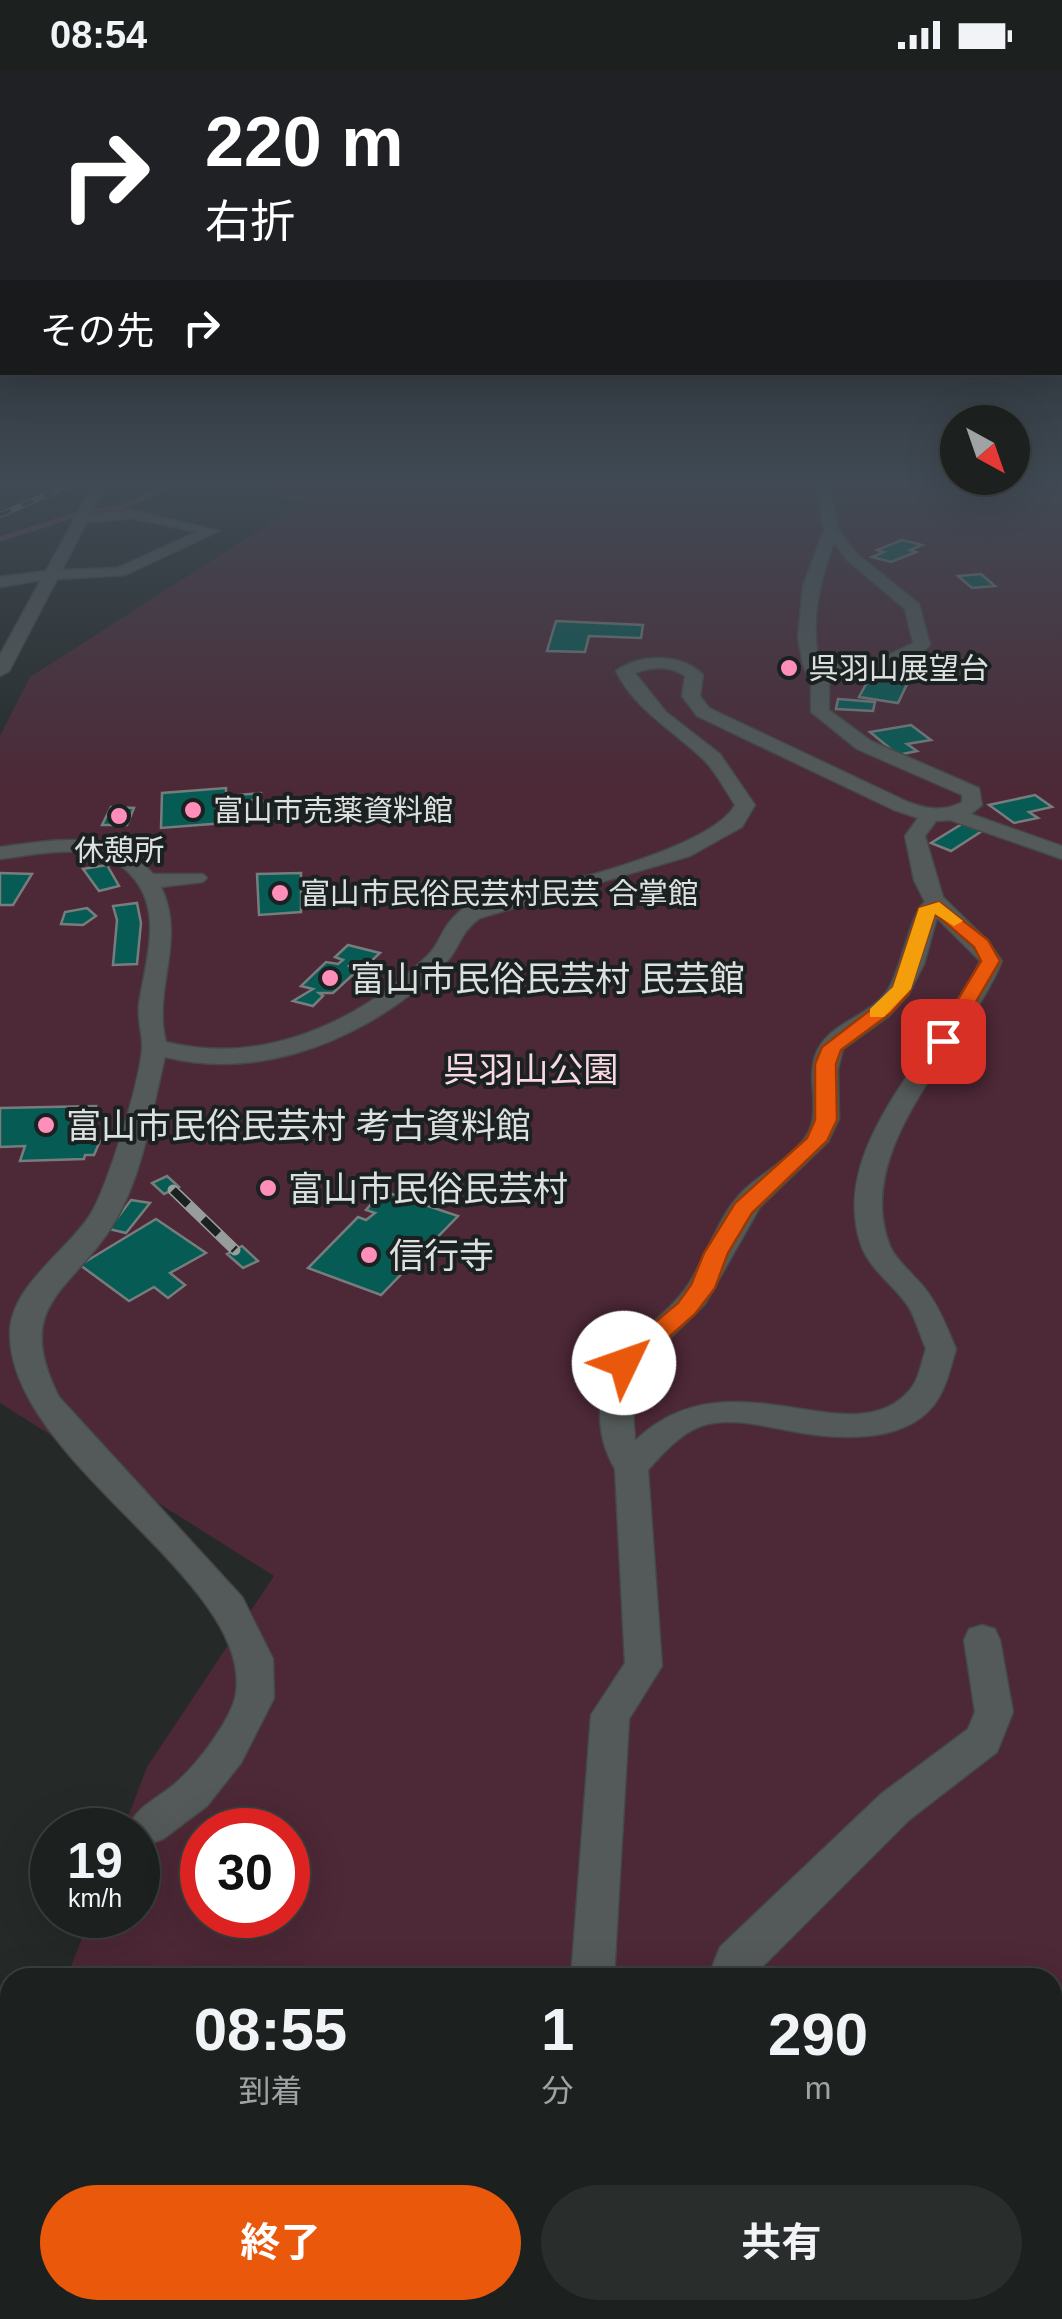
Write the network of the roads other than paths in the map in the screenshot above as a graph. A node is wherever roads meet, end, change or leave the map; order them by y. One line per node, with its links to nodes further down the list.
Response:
1 (45, 587): 5 (street)
2 (810, 587): 4 (street)
3 (889, 587): 4 (street)
4 (811, 666): 6 (street)
5 (0, 671)
6 (943, 815): 8 (street); 11 (street); 12 (street)
7 (0, 852): 10 (street)
8 (1062, 853)
9 (196, 878): 10 (street)
10 (148, 881): 12 (street)
11 (939, 908): 13 (street); 13 (street)
12 (155, 1047): 15 (street)
13 (631, 1467): 16 (street)
14 (982, 1640): 17 (street)
15 (160, 1818)
16 (593, 1968)
17 (733, 1968)

